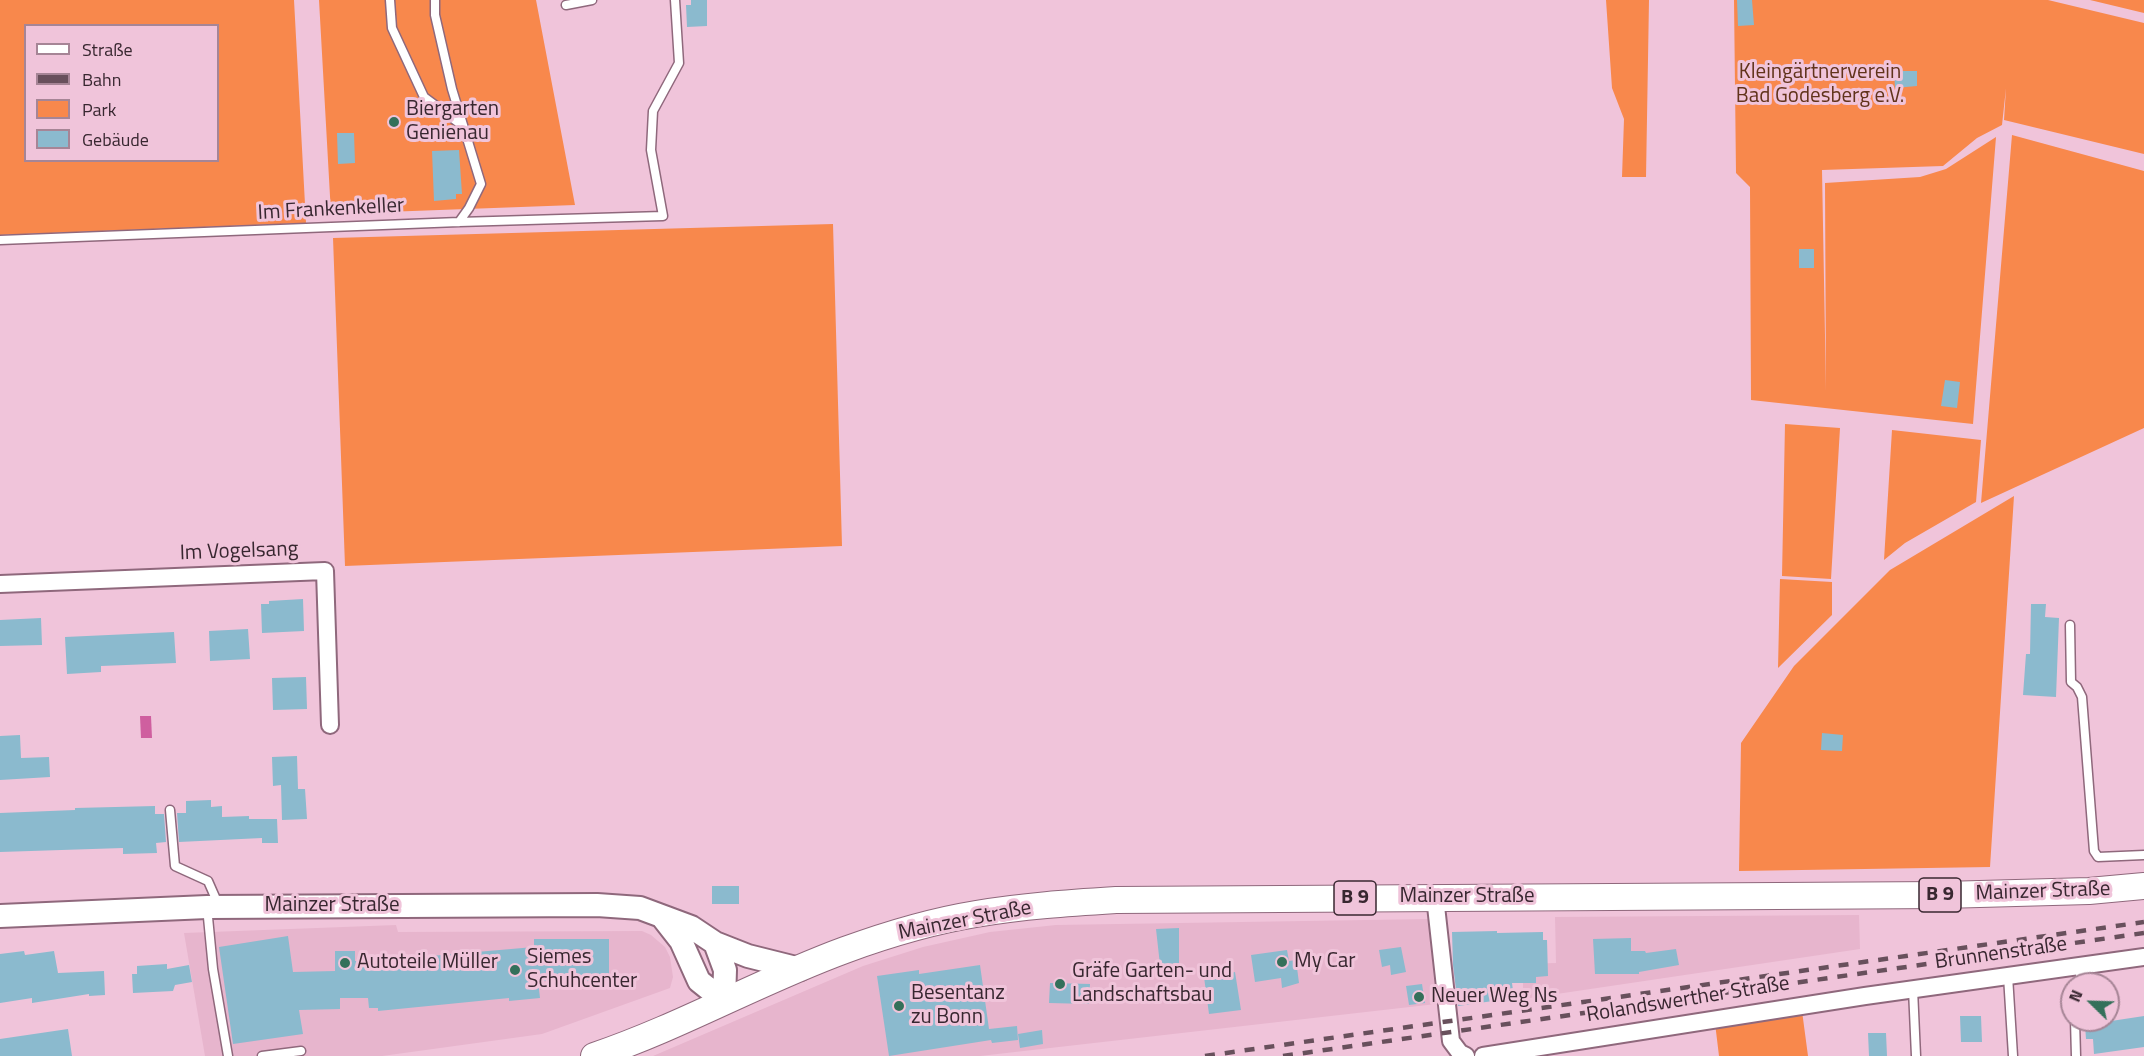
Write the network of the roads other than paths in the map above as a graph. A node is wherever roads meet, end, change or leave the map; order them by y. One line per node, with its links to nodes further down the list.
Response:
1 (390, 0): 6 (lane)
2 (435, 0): 6 (lane)
3 (592, 0): 5 (lane)
4 (675, 0): 7 (lane, Im Frankenkeller)
5 (566, 5)
6 (463, 126): 7 (lane)
7 (459, 222): 8 (lane, Im Frankenkeller)
8 (0, 240)
9 (0, 584): 11 (street, Im Vogelsang)
10 (2070, 625): 13 (lane)
11 (330, 725)
12 (170, 810): 16 (lane)
13 (2144, 855)
14 (2144, 886): 15 (main road, Mainzer Straße / B 9)
15 (1435, 897): 22 (main road, Mainzer Straße / B 9); 31 (street)
16 (213, 907): 17 (main road, Mainzer Straße); 18 (main road, Mainzer Straße); 32 (lane)
17 (0, 916)
18 (663, 918): 19 (main road, Mainzer Straße); 27 (main road)
19 (715, 943): 22 (main road, Mainzer Straße); 27 (main road)
20 (2144, 957): 21 (street, Brunnenstraße)
21 (2080, 966): 23 (lane); 24 (street, Brunnenstraße)
22 (800, 969): 27 (main road, Mainzer Straße / B 9)
23 (2080, 972)
24 (2008, 976): 25 (street, Brunnenstraße); 37 (lane)
25 (1913, 989): 26 (street, Brunnenstraße); 36 (lane)
26 (1865, 996): 30 (street, Rolandswerther Straße)
27 (724, 1001): 34 (main road, B 9)
28 (2075, 1032): 38 (lane)
29 (301, 1051): 33 (lane)
30 (1541, 1051): 35 (street, Rolandswerther Straße)
31 (1461, 1055)
32 (228, 1056)
33 (262, 1056)
34 (594, 1056)
35 (1483, 1056)
36 (1916, 1056)
37 (2013, 1056)
38 (2076, 1056)

